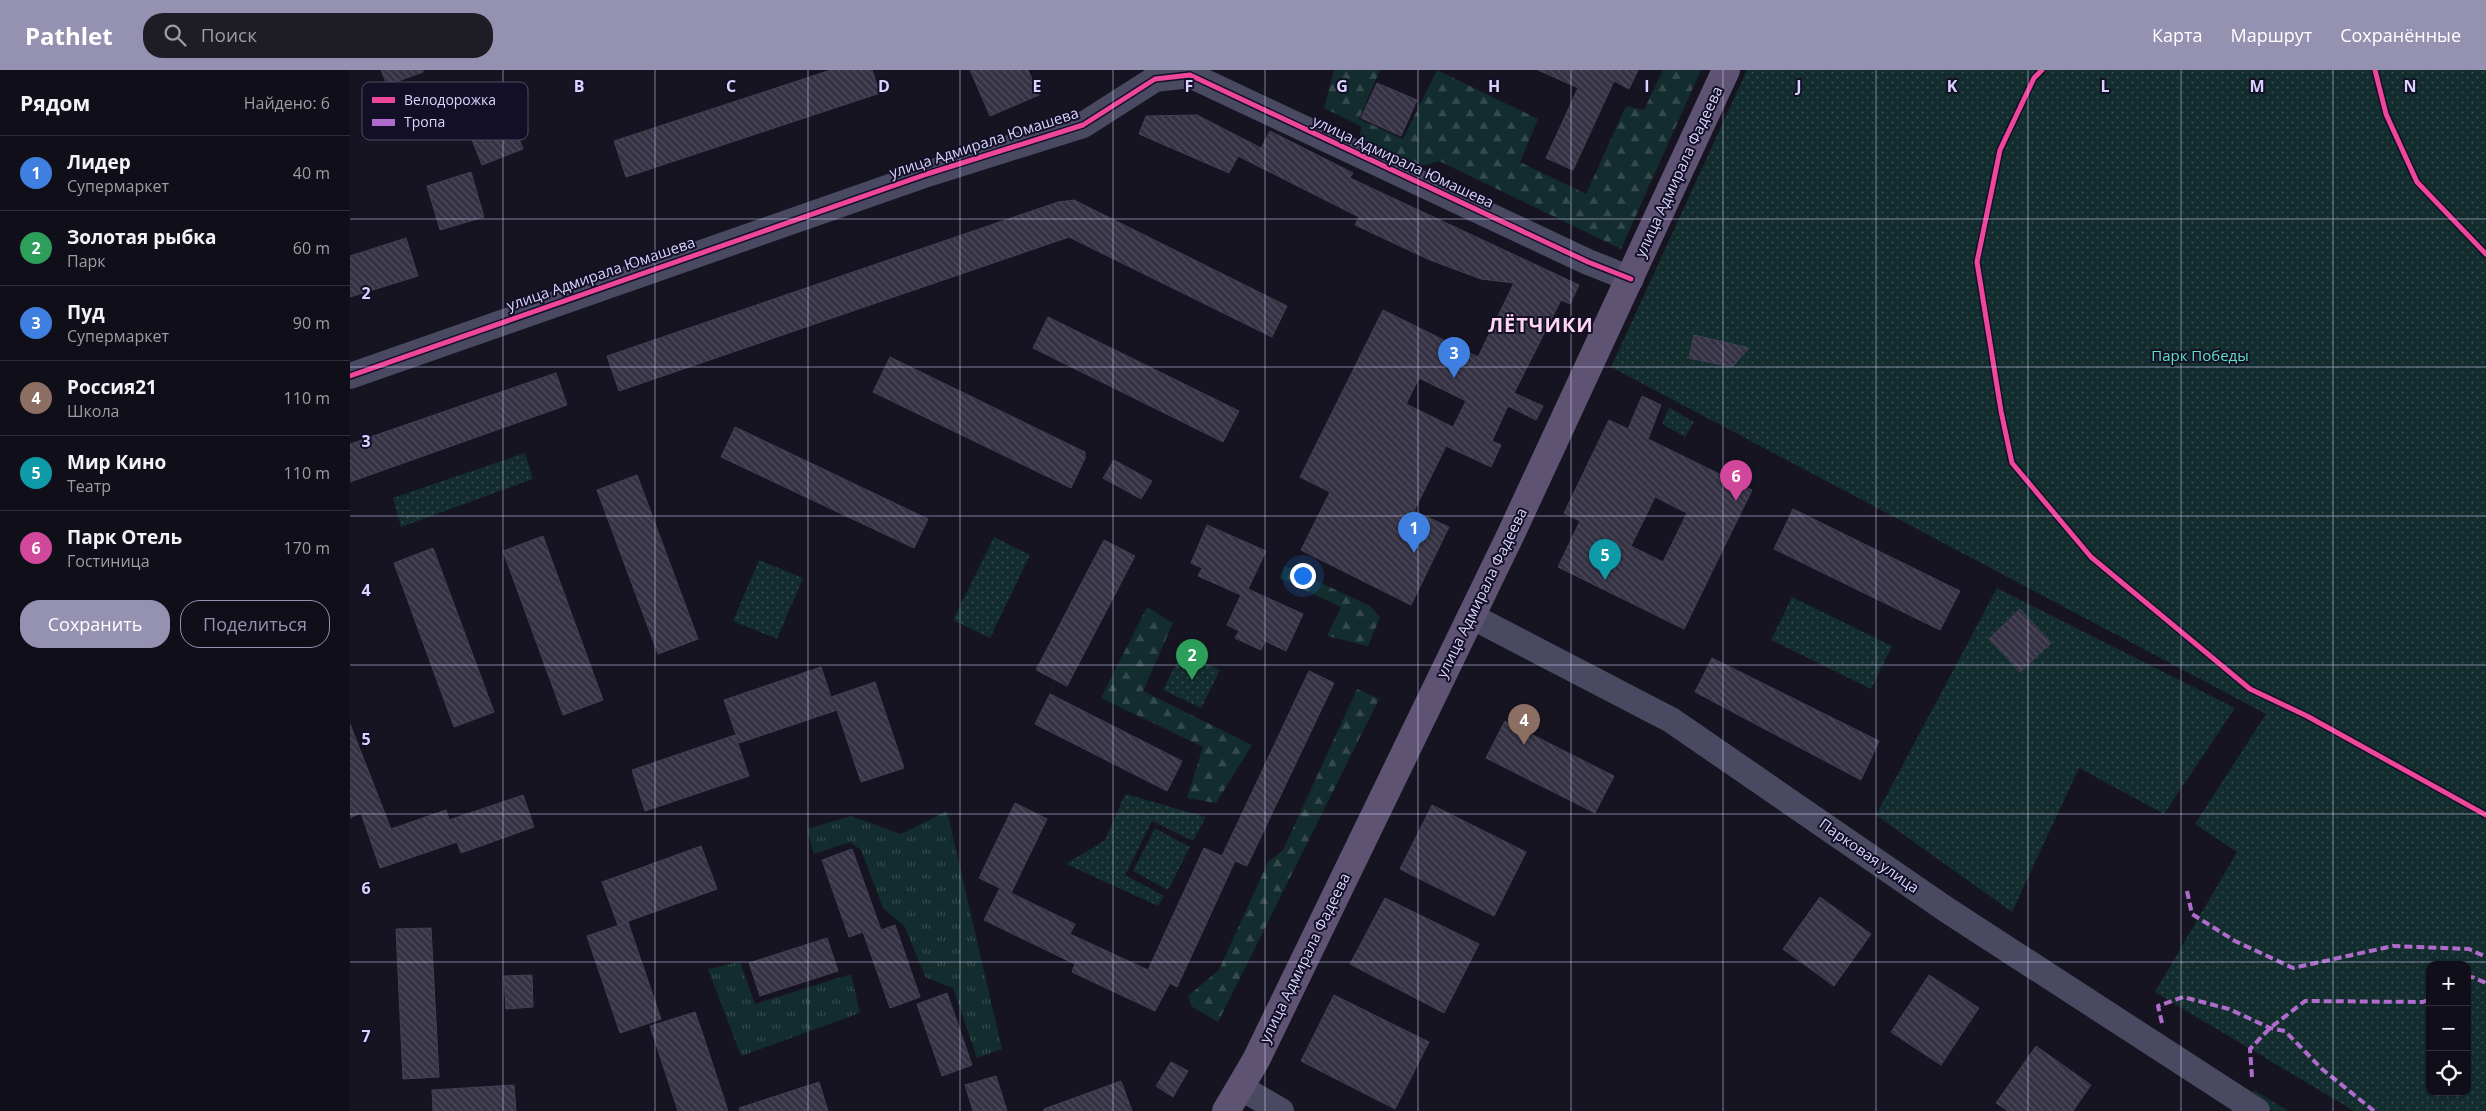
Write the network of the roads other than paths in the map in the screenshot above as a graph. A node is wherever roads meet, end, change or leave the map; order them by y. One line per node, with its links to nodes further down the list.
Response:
1 (1726, 70): 2 (main road, улица Адмирала Фадеева)
2 (1630, 278): 3 (street, улица Адмирала Юмашева); 4 (main road, улица Адмирала Фадеева)
3 (350, 376)
4 (1471, 616): 5 (main road, улица Адмирала Фадеева); 8 (street, Парковая улица)
5 (1240, 1087): 6 (main road, улица Адмирала Фадеева); 7 (street)
6 (1226, 1111)
7 (1281, 1111)
8 (2257, 1111)

